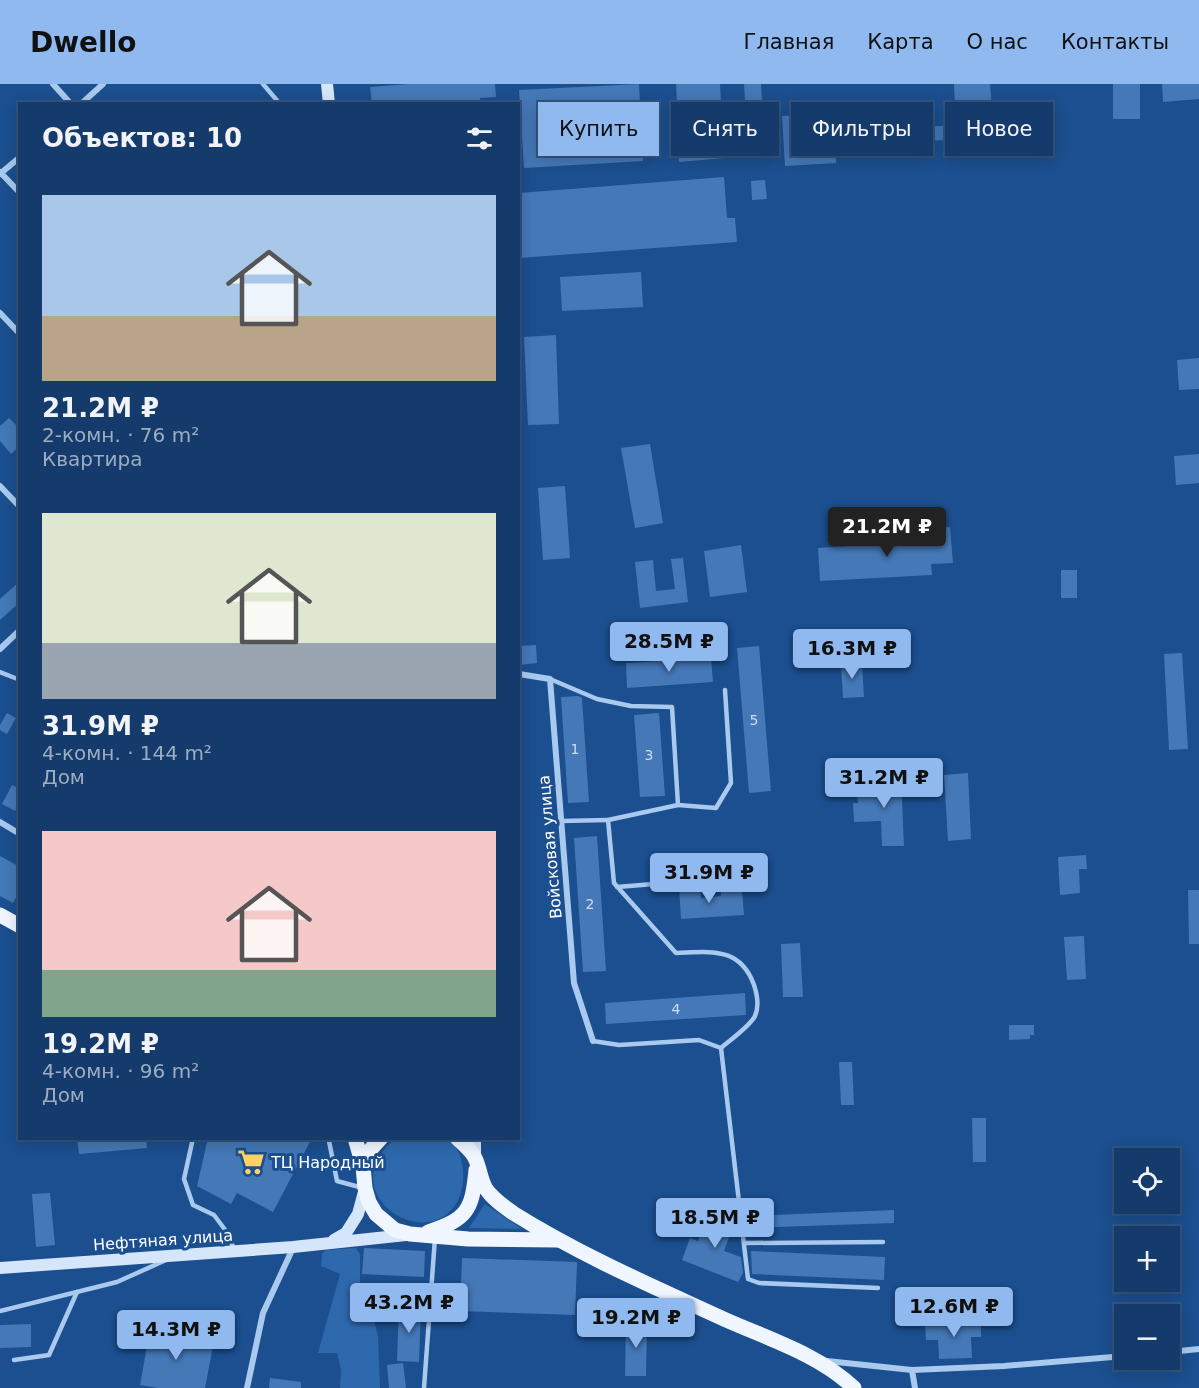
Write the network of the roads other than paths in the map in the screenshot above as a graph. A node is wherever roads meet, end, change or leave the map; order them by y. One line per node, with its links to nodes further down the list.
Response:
1 (53, 84): 5 (street)
2 (103, 84): 6 (street)
3 (263, 84): 7 (lane)
4 (327, 84): 8 (street)
5 (69, 102)
6 (83, 102)
7 (278, 102)
8 (329, 102)
9 (18, 159): 10 (street)
10 (0, 173): 11 (street)
11 (18, 191)
12 (0, 313): 13 (street)
13 (18, 332)
14 (0, 486): 15 (street)
15 (18, 505)
16 (18, 632): 17 (street)
17 (0, 649)
18 (0, 672): 20 (lane)
19 (520, 674): 21 (street)
20 (18, 679)
21 (550, 680): 23 (lane); 25 (street, Войсковая улица)
22 (724, 690): 23 (lane)
23 (678, 805): 24 (lane)
24 (608, 820): 25 (lane); 29 (lane)
25 (561, 821): 32 (street, Войсковая улица)
26 (0, 822): 27 (street)
27 (18, 833)
28 (727, 878): 29 (lane)
29 (617, 887): 33 (lane)
30 (0, 915): 31 (main road)
31 (18, 925)
32 (593, 1041): 33 (lane)
33 (721, 1048): 47 (lane)
34 (192, 1140): 49 (lane)
35 (328, 1140): 42 (lane)
36 (356, 1140): 41 (main road)
37 (379, 1140): 41 (main road)
38 (459, 1140): 40 (main road)
39 (475, 1140): 40 (street)
40 (476, 1161): 43 (main road); 44 (main road)
41 (363, 1166): 42 (main road)
42 (365, 1188): 43 (main road); 46 (street)
43 (422, 1235): 44 (main road); 46 (street, Нефтяная улица); 62 (lane)
44 (558, 1240): 58 (main road)
45 (883, 1242): 47 (lane)
46 (327, 1243): 48 (street, Нефтяная улица)
47 (744, 1243): 52 (lane)
48 (293, 1247): 49 (street, Нефтяная улица); 61 (street)
49 (235, 1251): 50 (street, Нефтяная улица)
50 (176, 1255): 51 (street, Нефтяная улица); 53 (lane)
51 (0, 1268)
52 (878, 1288)
53 (77, 1292): 54 (lane); 59 (lane)
54 (0, 1311)
55 (1199, 1349): 56 (street)
56 (1180, 1351)
57 (1114, 1357): 60 (street)
58 (812, 1359): 60 (street); 63 (main road)
59 (14, 1360)
60 (912, 1370): 64 (street)
61 (247, 1388)
62 (424, 1388)
63 (854, 1388)
64 (915, 1388)

